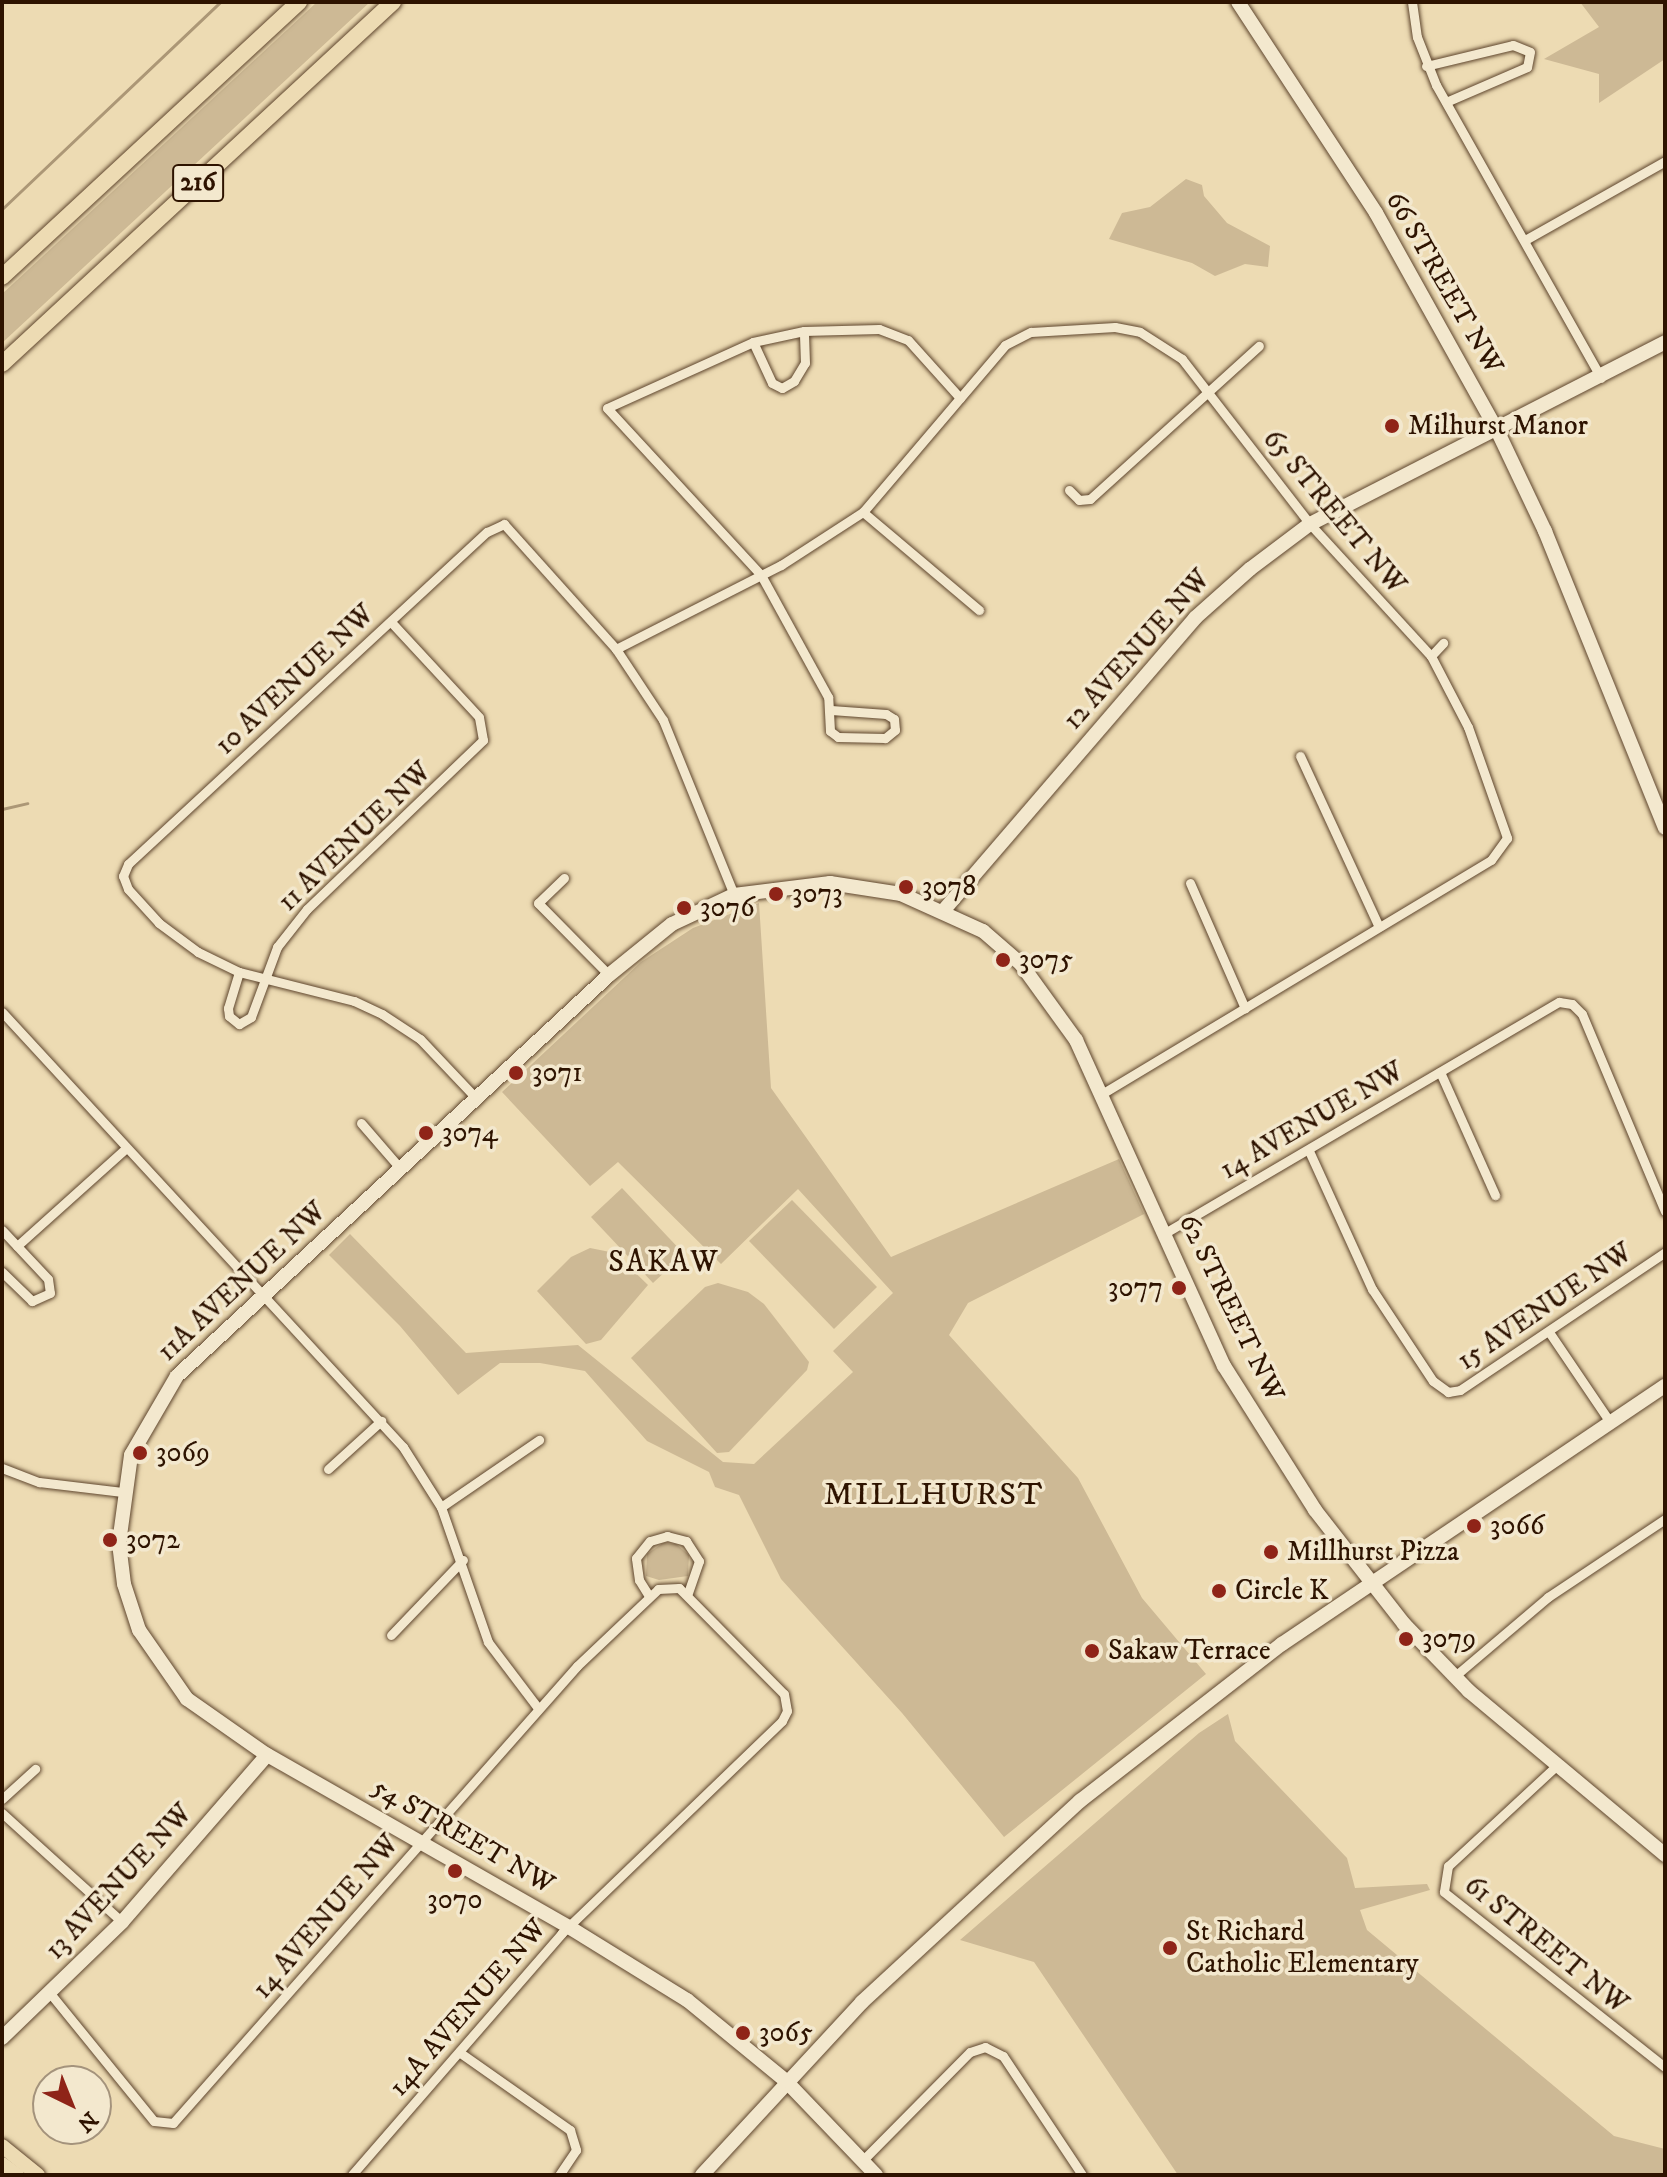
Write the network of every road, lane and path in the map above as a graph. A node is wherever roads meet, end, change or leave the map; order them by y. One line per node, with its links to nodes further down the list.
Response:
1 (299, 2): 9 (highway, 216)
2 (393, 2): 14 (highway, 216)
3 (1238, 2): 18 (street, 66 STREET NW)
4 (1412, 2): 5 (street)
5 (1426, 66): 6 (street); 6 (street)
6 (1446, 102): 8 (street)
7 (1665, 161): 8 (street)
8 (1525, 240): 15 (street)
9 (2, 277)
10 (804, 331): 11 (street); 11 (street); 17 (street)
11 (753, 342): 22 (street)
12 (1665, 342): 15 (street, 12 AVENUE NW)
13 (1259, 346): 16 (street)
14 (2, 364)
15 (1601, 378): 18 (street, 12 AVENUE NW)
16 (1208, 392): 17 (street, 65 STREET NW); 19 (street); 21 (street, 65 STREET NW)
17 (960, 398): 20 (street)
18 (1497, 430): 21 (street, 12 AVENUE NW); 30 (street, 66 STREET NW)
19 (1069, 490)
20 (863, 512): 22 (street); 23 (street)
21 (1310, 524): 27 (street, 65 STREET NW); 34 (street, 12 AVENUE NW)
22 (761, 575): 26 (street); 28 (street)
23 (979, 610)
24 (391, 622): 26 (street, 10 AVENUE NW); 36 (street, 10 AVENUE NW); 38 (street, 11 AVENUE NW)
25 (1443, 643): 27 (street)
26 (616, 649): 33 (street)
27 (1431, 656): 35 (street, 65 STREET NW)
28 (831, 710): 28 (street)
29 (1300, 756): 35 (street)
30 (1665, 828)
31 (564, 878): 37 (street)
32 (1190, 883): 39 (street)
33 (734, 895): 34 (street, 62 STREET NW); 37 (street, 11A AVENUE NW)
34 (944, 910): 42 (street, 62 STREET NW)
35 (1379, 927): 39 (street)
36 (239, 972): 38 (street); 38 (street, 11 AVENUE NW)
37 (609, 975): 43 (street, 11A AVENUE NW)
38 (262, 979): 43 (street)
39 (1245, 1008): 42 (street)
40 (2, 1012): 45 (street)
41 (1440, 1072): 46 (street, 14 AVENUE NW); 48 (street, 14 AVENUE NW); 49 (street, 14 AVENUE NW)
42 (1101, 1094): 51 (street, 62 STREET NW)
43 (475, 1097): 47 (street, 11A AVENUE NW)
44 (361, 1123): 47 (street)
45 (125, 1149): 52 (street); 55 (street)
46 (1309, 1151): 51 (street, 14 AVENUE NW); 56 (street, 15 AVENUE NW)
47 (400, 1168): 55 (street, 11A AVENUE NW)
48 (1495, 1195)
49 (1665, 1211)
50 (2, 1230): 52 (street)
51 (1165, 1233): 67 (street, 62 STREET NW)
52 (17, 1246): 54 (street)
53 (1665, 1252): 56 (street, 15 AVENUE NW)
54 (2, 1272)
55 (264, 1295): 58 (street); 63 (street, 11A AVENUE NW)
56 (1549, 1332): 59 (street)
57 (1665, 1386): 59 (street)
58 (381, 1421): 62 (street); 64 (street)
59 (1610, 1422): 67 (street)
60 (539, 1440): 64 (street)
61 (2, 1468): 63 (street)
62 (328, 1469)
63 (122, 1492): 73 (street, 54 STREET NW)
64 (441, 1507): 66 (street)
65 (1665, 1519): 71 (street)
66 (463, 1560): 70 (street); 72 (street)
67 (1370, 1582): 71 (street, 62 STREET NW); 86 (street)
68 (654, 1592): 69 (street); 69 (street); 72 (street, 14 AVENUE NW)
69 (688, 1593): 81 (street, 14A AVENUE NW)
70 (391, 1635)
71 (1455, 1676): 74 (street, 62 STREET NW)
72 (538, 1708): 78 (street, 14 AVENUE NW)
73 (267, 1755): 78 (street, 54 STREET NW); 80 (street, 13 AVENUE NW)
74 (1555, 1767): 79 (street, 62 STREET NW); 85 (street, 61 STREET NW)
75 (35, 1769): 76 (street)
76 (2, 1799)
77 (2, 1813): 80 (street)
78 (422, 1841): 81 (street, 54 STREET NW); 82 (street, 14 AVENUE NW)
79 (1665, 1855)
80 (122, 1922): 82 (street, 13 AVENUE NW)
81 (569, 1927): 84 (street, 14A AVENUE NW); 86 (street, 54 STREET NW)
82 (49, 1992): 83 (street, 13 AVENUE NW)
83 (2, 2038)
84 (459, 2052): 92 (street, 14A AVENUE NW); 93 (street)
85 (1665, 2067)
86 (786, 2081): 88 (street, 54 STREET NW); 94 (street)
87 (2, 2146): 91 (main road)
88 (863, 2160): 95 (street, 54 STREET NW); 96 (street)
89 (2, 2164): 90 (main road)
90 (17, 2175)
91 (38, 2175)
92 (352, 2175)
93 (559, 2175)
94 (702, 2175)
95 (876, 2175)
96 (1082, 2175)

